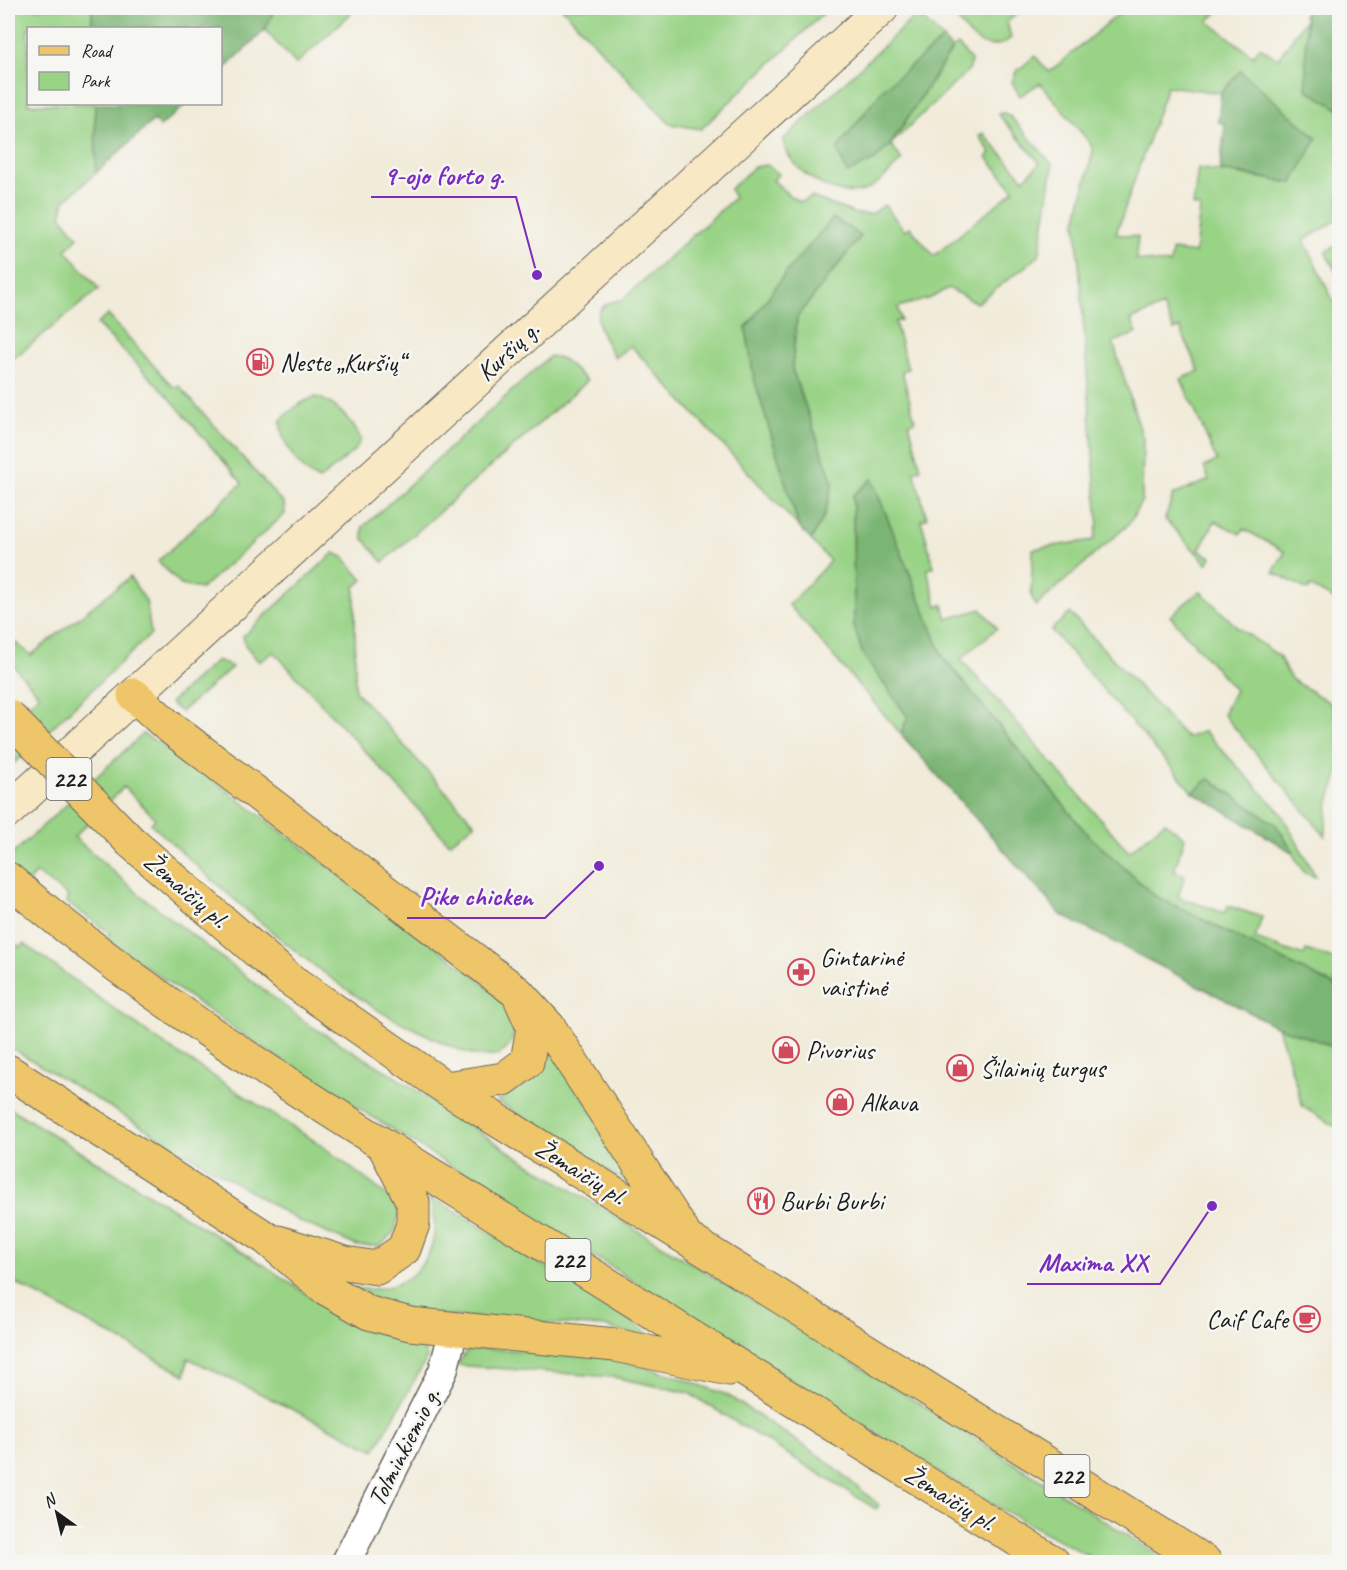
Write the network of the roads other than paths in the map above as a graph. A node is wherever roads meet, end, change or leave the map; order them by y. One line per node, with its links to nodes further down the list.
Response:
1 (882, 8): 2 (main road, Kuršių g.)
2 (134, 695): 4 (main road, Kuršių g.); 6 (main road)
3 (8, 716): 8 (main road, Žemaičių pl. / 222, bridge)
4 (8, 811)
5 (8, 879): 9 (main road, Žemaičių pl. / 222)
6 (518, 993): 8 (main road); 11 (main road)
7 (8, 1071): 10 (main road)
8 (446, 1088): 11 (main road, Žemaičių pl. / 222)
9 (384, 1146): 10 (main road); 13 (main road, Žemaičių pl. / 222)
10 (266, 1238): 12 (main road)
11 (688, 1239): 16 (main road, Žemaičių pl. / 222)
12 (454, 1329): 13 (main road); 14 (street, Tolminkiemio g.)
13 (751, 1374): 15 (main road, Žemaičių pl. / 222)
14 (346, 1563)
15 (1053, 1563)
16 (1205, 1563)

